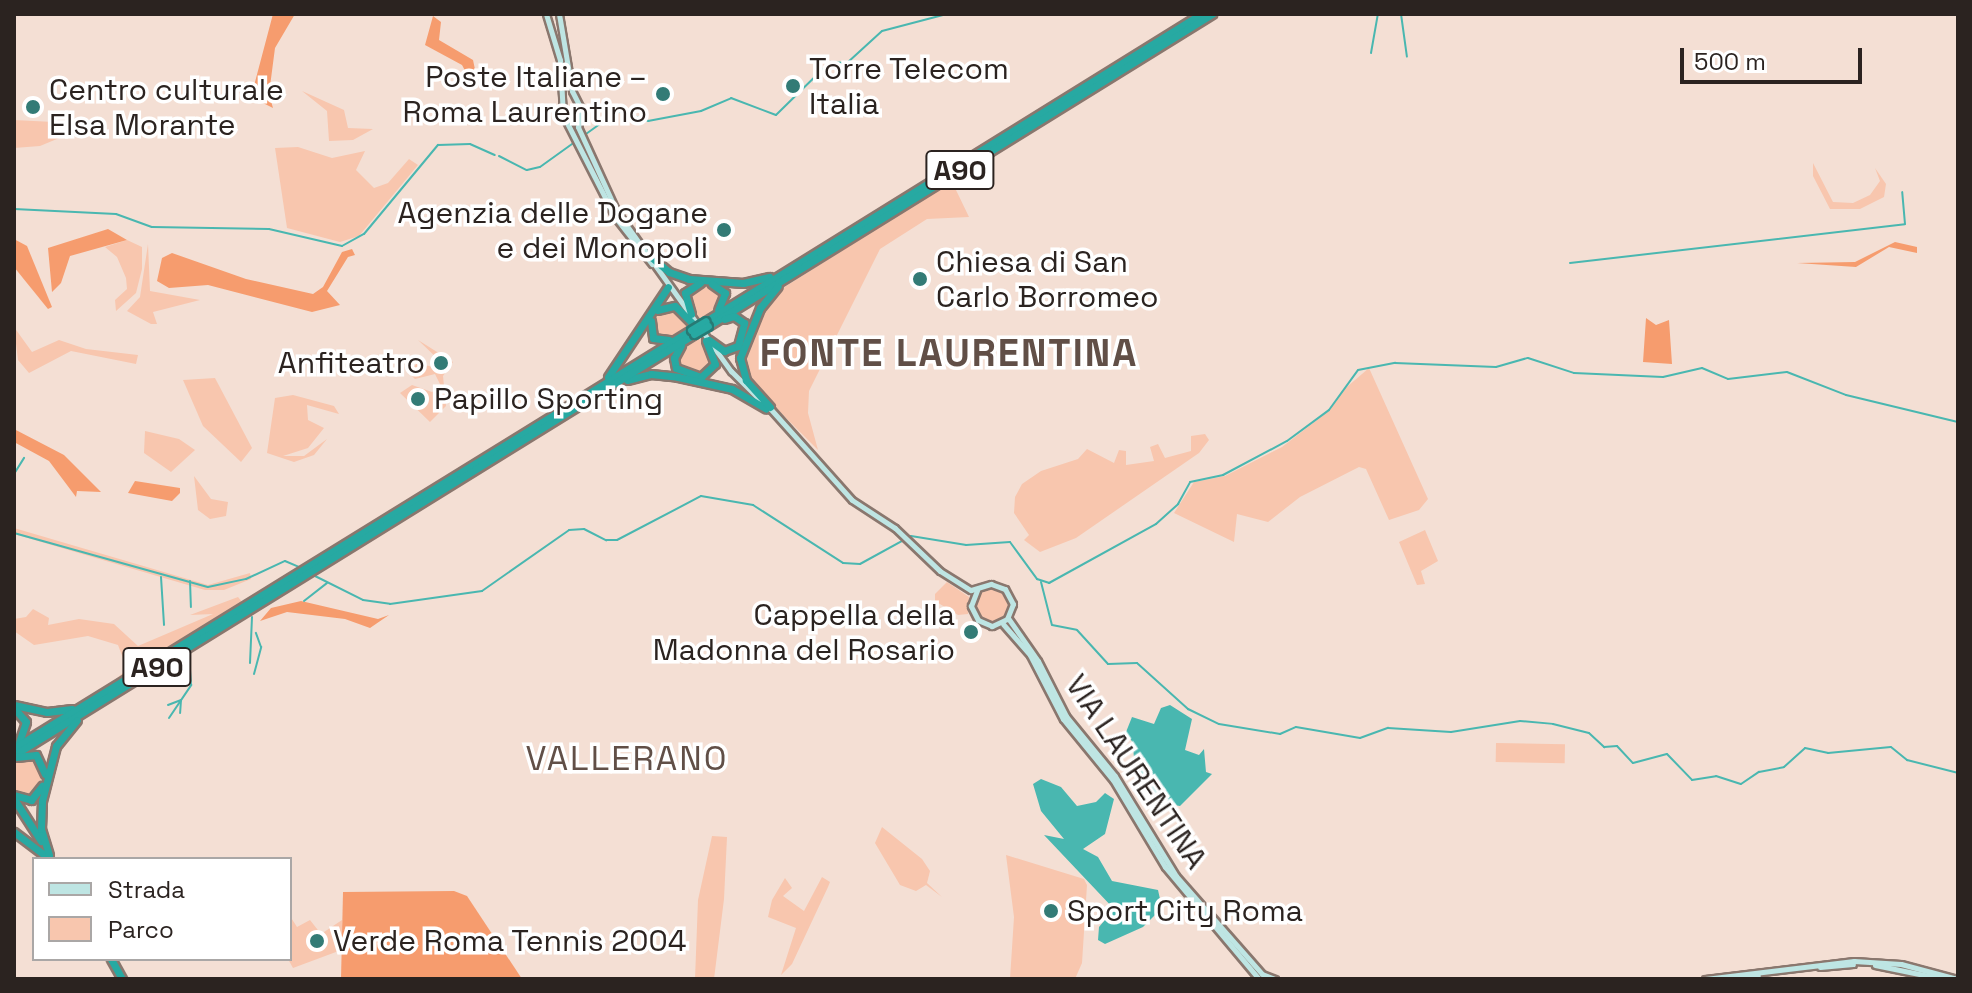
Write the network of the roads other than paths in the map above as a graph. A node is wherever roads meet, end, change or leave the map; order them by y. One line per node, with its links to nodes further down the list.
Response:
1 (546, 14): 6 (main road, VIA LAURENTINA)
2 (559, 14): 5 (main road, VIA LAURENTINA)
3 (1201, 14): 11 (highway, A90)
4 (1212, 14): 12 (highway, A90)
5 (575, 97): 6 (main road); 7 (main road, VIA LAURENTINA)
6 (564, 99): 8 (main road, VIA LAURENTINA)
7 (577, 120): 8 (main road); 9 (main road, VIA LAURENTINA)
8 (569, 121): 9 (main road, VIA LAURENTINA)
9 (580, 138): 10 (main road, VIA LAURENTINA); 13 (main road, VIA LAURENTINA)
10 (650, 256): 11 (highway); 14 (main road, VIA LAURENTINA)
11 (800, 262): 15 (highway, A90)
12 (795, 271): 15 (highway, A90); 20 (highway)
13 (668, 287): 16 (main road, VIA LAURENTINA); 19 (highway)
14 (691, 314): 15 (highway); 17 (main road, VIA LAURENTINA)
15 (707, 323): 16 (highway, A90, bridge); 17 (highway)
16 (691, 333): 16 (highway); 17 (main road, VIA LAURENTINA); 17 (highway); 18 (highway, A90); 19 (highway, A90)
17 (708, 340): 20 (main road, VIA LAURENTINA)
18 (603, 391): 20 (highway); 22 (highway, A90)
19 (573, 402): 22 (highway, A90)
20 (768, 408): 21 (main road, VIA LAURENTINA)
21 (905, 539): 23 (main road, VIA LAURENTINA); 24 (main road, VIA LAURENTINA)
22 (315, 565): 27 (highway, A90)
23 (977, 590): 24 (main road); 25 (main road, VIA LAURENTINA)
24 (972, 598): 26 (main road)
25 (1008, 618): 26 (main road); 41 (main road, VIA LAURENTINA)
26 (1002, 623): 40 (main road, VIA LAURENTINA)
27 (101, 698): 28 (highway); 29 (highway, A90); 30 (highway, A90); 37 (highway)
28 (14, 707): 29 (highway)
29 (14, 748)
30 (14, 756): 31 (highway)
31 (14, 797): 34 (highway)
32 (14, 807): 35 (highway)
33 (14, 832): 36 (highway)
34 (48, 857)
35 (48, 857)
36 (48, 857)
37 (49, 857)
38 (113, 961): 39 (highway)
39 (124, 979)
40 (1259, 979)
41 (1269, 979): 42 (main road, VIA LAURENTINA)
42 (1275, 979)
43 (1705, 979): 46 (main road)
44 (1731, 979): 45 (main road)
45 (1944, 979)
46 (1957, 979)

